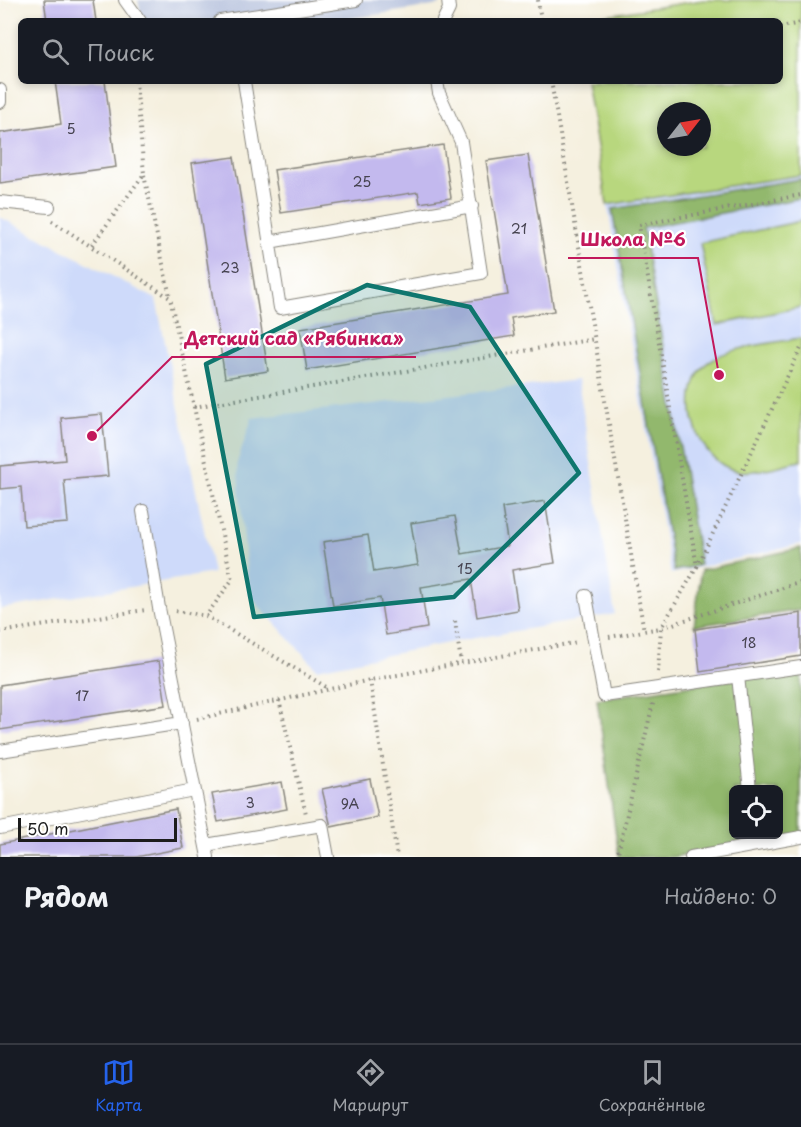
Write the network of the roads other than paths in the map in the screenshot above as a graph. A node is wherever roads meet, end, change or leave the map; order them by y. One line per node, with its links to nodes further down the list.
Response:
1 (125, 0): 4 (lane)
2 (356, 0): 5 (lane)
3 (448, 0): 6 (lane)
4 (138, 18)
5 (239, 18)
6 (444, 18)
7 (244, 84): 14 (lane)
8 (438, 84): 12 (lane)
9 (0, 90): 10 (lane)
10 (0, 102)
11 (0, 202): 13 (lane)
12 (472, 206): 14 (lane); 14 (lane)
13 (49, 207)
14 (269, 242)
15 (143, 511): 19 (lane)
16 (586, 596): 18 (lane)
17 (801, 667): 18 (lane)
18 (738, 676): 21 (lane)
19 (182, 723): 20 (lane); 22 (lane)
20 (0, 751)
21 (750, 785)
22 (194, 790): 23 (lane); 26 (lane)
23 (0, 828)
24 (801, 837): 25 (lane)
25 (756, 840): 28 (lane)
26 (207, 851): 27 (lane)
27 (328, 857)
28 (691, 857)

